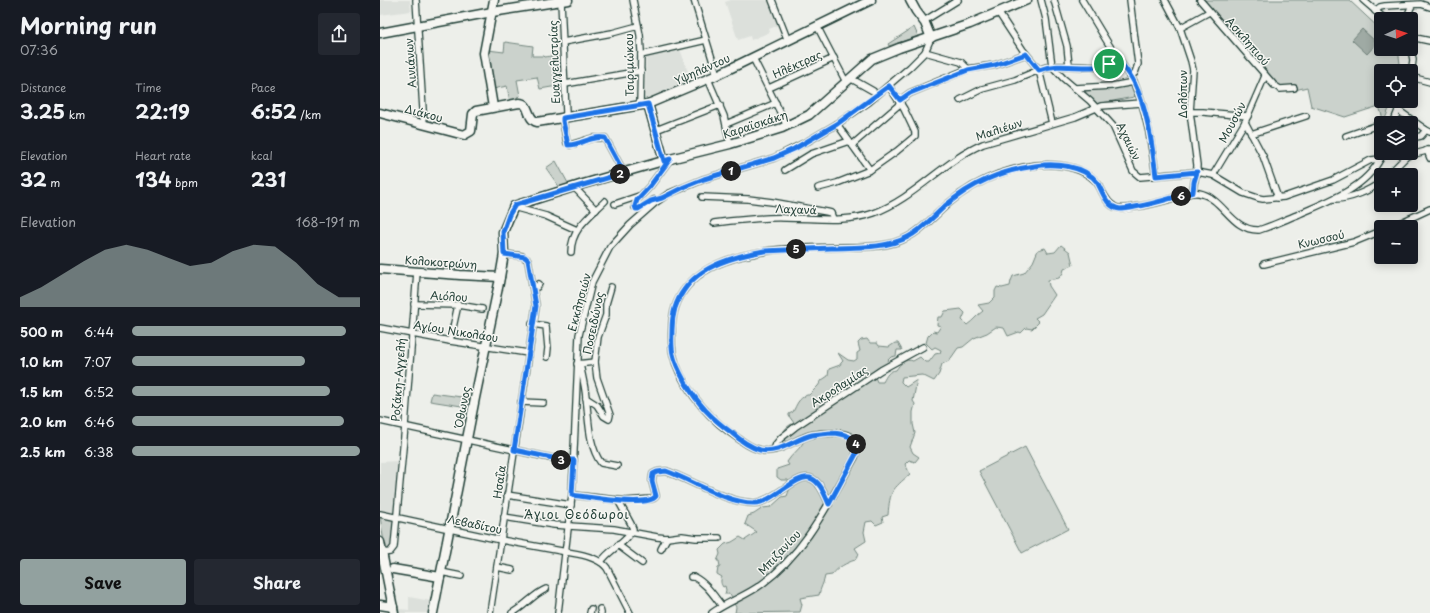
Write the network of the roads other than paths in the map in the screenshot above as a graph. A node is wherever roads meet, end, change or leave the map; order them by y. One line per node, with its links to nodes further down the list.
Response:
1 (416, 0): 27 (street, Αινιάνων)
2 (494, 0): 22 (main road)
3 (633, 0): 28 (street, Τσιριμώκου)
4 (694, 0): 34 (street)
5 (772, 0): 36 (street)
6 (871, 0): 29 (main road, Υψηλάντου)
7 (910, 0): 26 (main road)
8 (958, 0): 26 (street)
9 (1027, 0): 18 (main road, Καραϊσκάκη)
10 (1041, 0): 44 (street)
11 (1054, 0): 45 (street)
12 (1082, 0): 43 (street)
13 (1130, 0): 50 (street)
14 (1166, 0): 30 (street, Δολόπων)
15 (1200, 0): 24 (street, Ασκληπιού)
16 (1362, 0): 21 (street)
17 (565, 1): 22 (main road); 37 (street, Ευαγγελιστρίας)
18 (1013, 3): 23 (main road, Καραϊσκάκη)
19 (1412, 4): 20 (street); 21 (street); 25 (street)
20 (1430, 7)
21 (1375, 11)
22 (492, 12): 27 (main road); 69 (main road)
23 (998, 12): 32 (main road, Καραϊσκάκη); 39 (street)
24 (1209, 12): 30 (street); 51 (street, Ασκληπιού)
25 (1409, 12)
26 (924, 21): 32 (main road)
27 (417, 26): 31 (main road); 79 (street, Αινιάνων)
28 (638, 26): 37 (street); 40 (street, Τσιριμώκου)
29 (817, 26): 36 (main road, Υψηλάντου); 42 (street)
30 (1180, 28): 72 (street, Δολόπων)
31 (380, 33)
32 (931, 38): 38 (street, Εκκλησιών); 54 (main road, Καραϊσκάκη)
33 (1418, 38): 35 (street)
34 (706, 40): 40 (street); 49 (street)
35 (1430, 40)
36 (788, 41): 41 (main road, Υψηλάντου)
37 (563, 42): 57 (street, Ευαγγελιστρίας)
38 (925, 52): 46 (street); 58 (street, Εκκλησιών)
39 (1026, 54): 46 (street); 47 (street)
40 (641, 55): 48 (street, Τσιριμώκου)
41 (753, 58): 49 (main road, Υψηλάντου); 59 (street)
42 (834, 58): 54 (street); 59 (street, Ηλέκτρας)
43 (1118, 59): 45 (street); 50 (street)
44 (1052, 66): 45 (street); 47 (street); 60 (street, Αχαιών)
45 (1069, 66)
46 (968, 70): 64 (street)
47 (1039, 70): 63 (street); 82 (street)
48 (641, 71): 57 (street); 67 (street, Τσιριμώκου)
49 (717, 75): 53 (main road, Υψηλάντου)
50 (1130, 76): 55 (street)
51 (1265, 76): 61 (street, Ασκληπιού); 74 (street, Μουσών)
52 (1418, 78): 56 (street)
53 (708, 79): 67 (main road, Υψηλάντου); 68 (street)
54 (848, 80): 62 (street); 83 (main road, Καραϊσκάκη)
55 (1134, 82): 60 (street); 66 (street)
56 (1430, 82)
57 (565, 84): 77 (street, Ευαγγελιστρίας)
58 (889, 86): 64 (street); 81 (street, Εκκλησιών)
59 (769, 88): 65 (street)
60 (1074, 88): 70 (street, Αχαιών)
61 (1294, 88)
62 (873, 91)
63 (960, 100)
64 (900, 102): 90 (street); 99 (street)
65 (776, 103): 80 (street); 83 (street)
66 (1142, 103): 70 (street, Μαλιέων); 103 (street)
67 (644, 104): 77 (main road, Υψηλάντου); 85 (main road)
68 (720, 105): 80 (street); 85 (street)
69 (493, 107): 77 (main road, Υψηλάντου); 79 (main road, Διάκου)
70 (1096, 108): 82 (street, Μαλιέων); 103 (street, Αχαιών)
71 (1398, 110): 76 (street); 86 (street)
72 (1190, 112): 74 (street); 100 (street, Δολόπων)
73 (380, 113): 79 (main road, Διάκου)
74 (1248, 116): 78 (street, Μουσών)
75 (1306, 116): 87 (street)
76 (1396, 116)
77 (563, 118): 101 (street, Ευαγγελιστρίας)
78 (1244, 122): 87 (street); 102 (street, Μουσών)
79 (424, 124)
80 (726, 124): 91 (street)
81 (837, 124): 90 (street); 110 (street, Εκκλησιών)
82 (1052, 124): 118 (street, Μαλιέων)
83 (787, 126): 91 (main road, Καραϊσκάκη)
84 (1374, 126): 88 (street)
85 (656, 130): 95 (main road)
86 (1428, 131): 89 (street)
87 (1251, 134): 111 (street)
88 (1346, 136)
89 (1418, 137)
90 (850, 143): 98 (street); 99 (street)
91 (730, 144): 95 (main road, Καραϊσκάκη)
92 (1429, 150): 93 (street); 97 (street)
93 (1430, 158)
94 (1374, 159): 111 (street, Αχαιών)
95 (667, 160): 101 (main road, Καραϊσκάκη); 108 (street)
96 (1379, 160): 112 (street)
97 (1395, 168)
98 (786, 170)
99 (870, 170): 106 (street)
100 (1197, 172): 102 (street, Αχαιών); 103 (street, Αχαιών); 107 (street, Δολόπων)
101 (624, 173): 105 (main road, Καραϊσκάκη)
102 (1214, 175): 111 (street, Αχαιών)
103 (1156, 176)
104 (1374, 186): 112 (street)
105 (574, 187): 115 (main road, Καραϊσκάκη); 117 (street)
106 (818, 188)
107 (1193, 192): 112 (street); 153 (street)
108 (641, 196): 110 (street); 114 (street)
109 (702, 197): 119 (street)
110 (662, 198): 145 (street, Εκκλησιών)
111 (1278, 198)
112 (1334, 199)
113 (606, 201): 117 (street)
114 (615, 204)
115 (513, 207): 122 (street); 125 (main road, Όθωνος)
116 (1430, 209): 120 (street)
117 (596, 210): 122 (street)
118 (878, 211): 119 (street, Λαχανά)
119 (833, 219): 121 (street, Λαχανά)
120 (1406, 220)
121 (714, 223)
122 (577, 230): 124 (street)
123 (1374, 234): 126 (street, Κνωσσού)
124 (571, 252)
125 (504, 254): 129 (main road, Όθωνος); 131 (street, Ησαΐα)
126 (1264, 264)
127 (380, 268): 128 (main road, Κολοκοτρώνη)
128 (417, 272): 129 (main road, Κολοκοτρώνη); 133 (street, Ροζάκη-Αγγελή)
129 (500, 277): 140 (main road, Όθωνος)
130 (539, 284): 131 (street)
131 (532, 285): 136 (street, Ησαΐα)
132 (611, 287): 144 (street, Ποσειδώνος)
133 (414, 304): 134 (street, Αιόλου); 138 (street, Ροζάκη-Αγγελή)
134 (458, 304): 135 (street, Αιόλου); 139 (street)
135 (482, 309)
136 (532, 324): 142 (street, Ησαΐα); 143 (street)
137 (380, 328): 138 (street, Αγίου Νικολάου)
138 (412, 334): 139 (street, Αγίου Νικολάου); 150 (street, Ροζάκη-Αγγελή)
139 (450, 341): 140 (street, Αγίου Νικολάου)
140 (486, 346): 142 (street, Αγίου Νικολάου); 151 (main road, Όθωνος)
141 (923, 347): 153 (street, Ακρολαμίας)
142 (528, 353): 147 (street, Ησαΐα)
143 (547, 357)
144 (595, 362): 145 (street); 146 (street, Ποσειδώνος)
145 (579, 364): 146 (street); 154 (street, Εκκλησιών)
146 (586, 398): 155 (street)
147 (521, 402): 148 (street); 152 (street, Ησαΐα)
148 (544, 403)
149 (380, 421): 150 (street)
150 (405, 426): 151 (street); 162 (street, Ροζάκη-Αγγελή)
151 (467, 440): 152 (street); 165 (main road, Όθωνος)
152 (514, 450): 154 (street); 156 (street, Ησαΐα)
153 (774, 450): 159 (street, Μπιζανίου)
154 (574, 458): 157 (street, Εκκλησιών)
155 (617, 466)
156 (507, 495): 160 (street); 163 (street, Ησαΐα)
157 (572, 495): 158 (street); 160 (street, Εκκλησιών)
158 (616, 500): 159 (street); 166 (street)
159 (829, 504): 185 (street, Μπιζανίου)
160 (571, 505): 164 (street, Εκκλησιών)
161 (380, 514): 162 (street, Λεβαδίτου)
162 (396, 517): 165 (street, Λεβαδίτου); 174 (street, Ροζάκη-Αγγελή)
163 (504, 517): 164 (street); 169 (street, Ησαΐα)
164 (569, 526): 166 (street); 173 (street, Εκκλησιών)
165 (450, 529): 169 (street, Λεβαδίτου); 180 (main road, Όθωνος)
166 (632, 532): 167 (street); 171 (street)
167 (667, 538): 168 (street); 172 (street)
168 (719, 538)
169 (501, 540): 173 (street, Λεβαδίτου); 177 (street, Ησαΐα)
170 (380, 542): 174 (main road)
171 (618, 545): 175 (street); 176 (street)
172 (661, 549)
173 (566, 551): 175 (street, Λεβαδίτου); 190 (street, Εκκλησιών)
174 (381, 552): 179 (main road)
175 (601, 562): 191 (street)
176 (642, 563)
177 (497, 568): 178 (street); 188 (street, Ησαΐα)
178 (512, 570)
179 (390, 571): 180 (main road); 186 (main road)
180 (440, 574): 181 (street); 187 (main road, Όθωνος)
181 (461, 576)
182 (691, 577): 185 (street)
183 (546, 589): 189 (street)
184 (380, 605): 186 (main road)
185 (722, 606): 192 (street, Μπιζανίου)
186 (393, 610)
187 (433, 613)
188 (490, 613)
189 (512, 613)
190 (558, 613)
191 (630, 613)
192 (712, 613)

